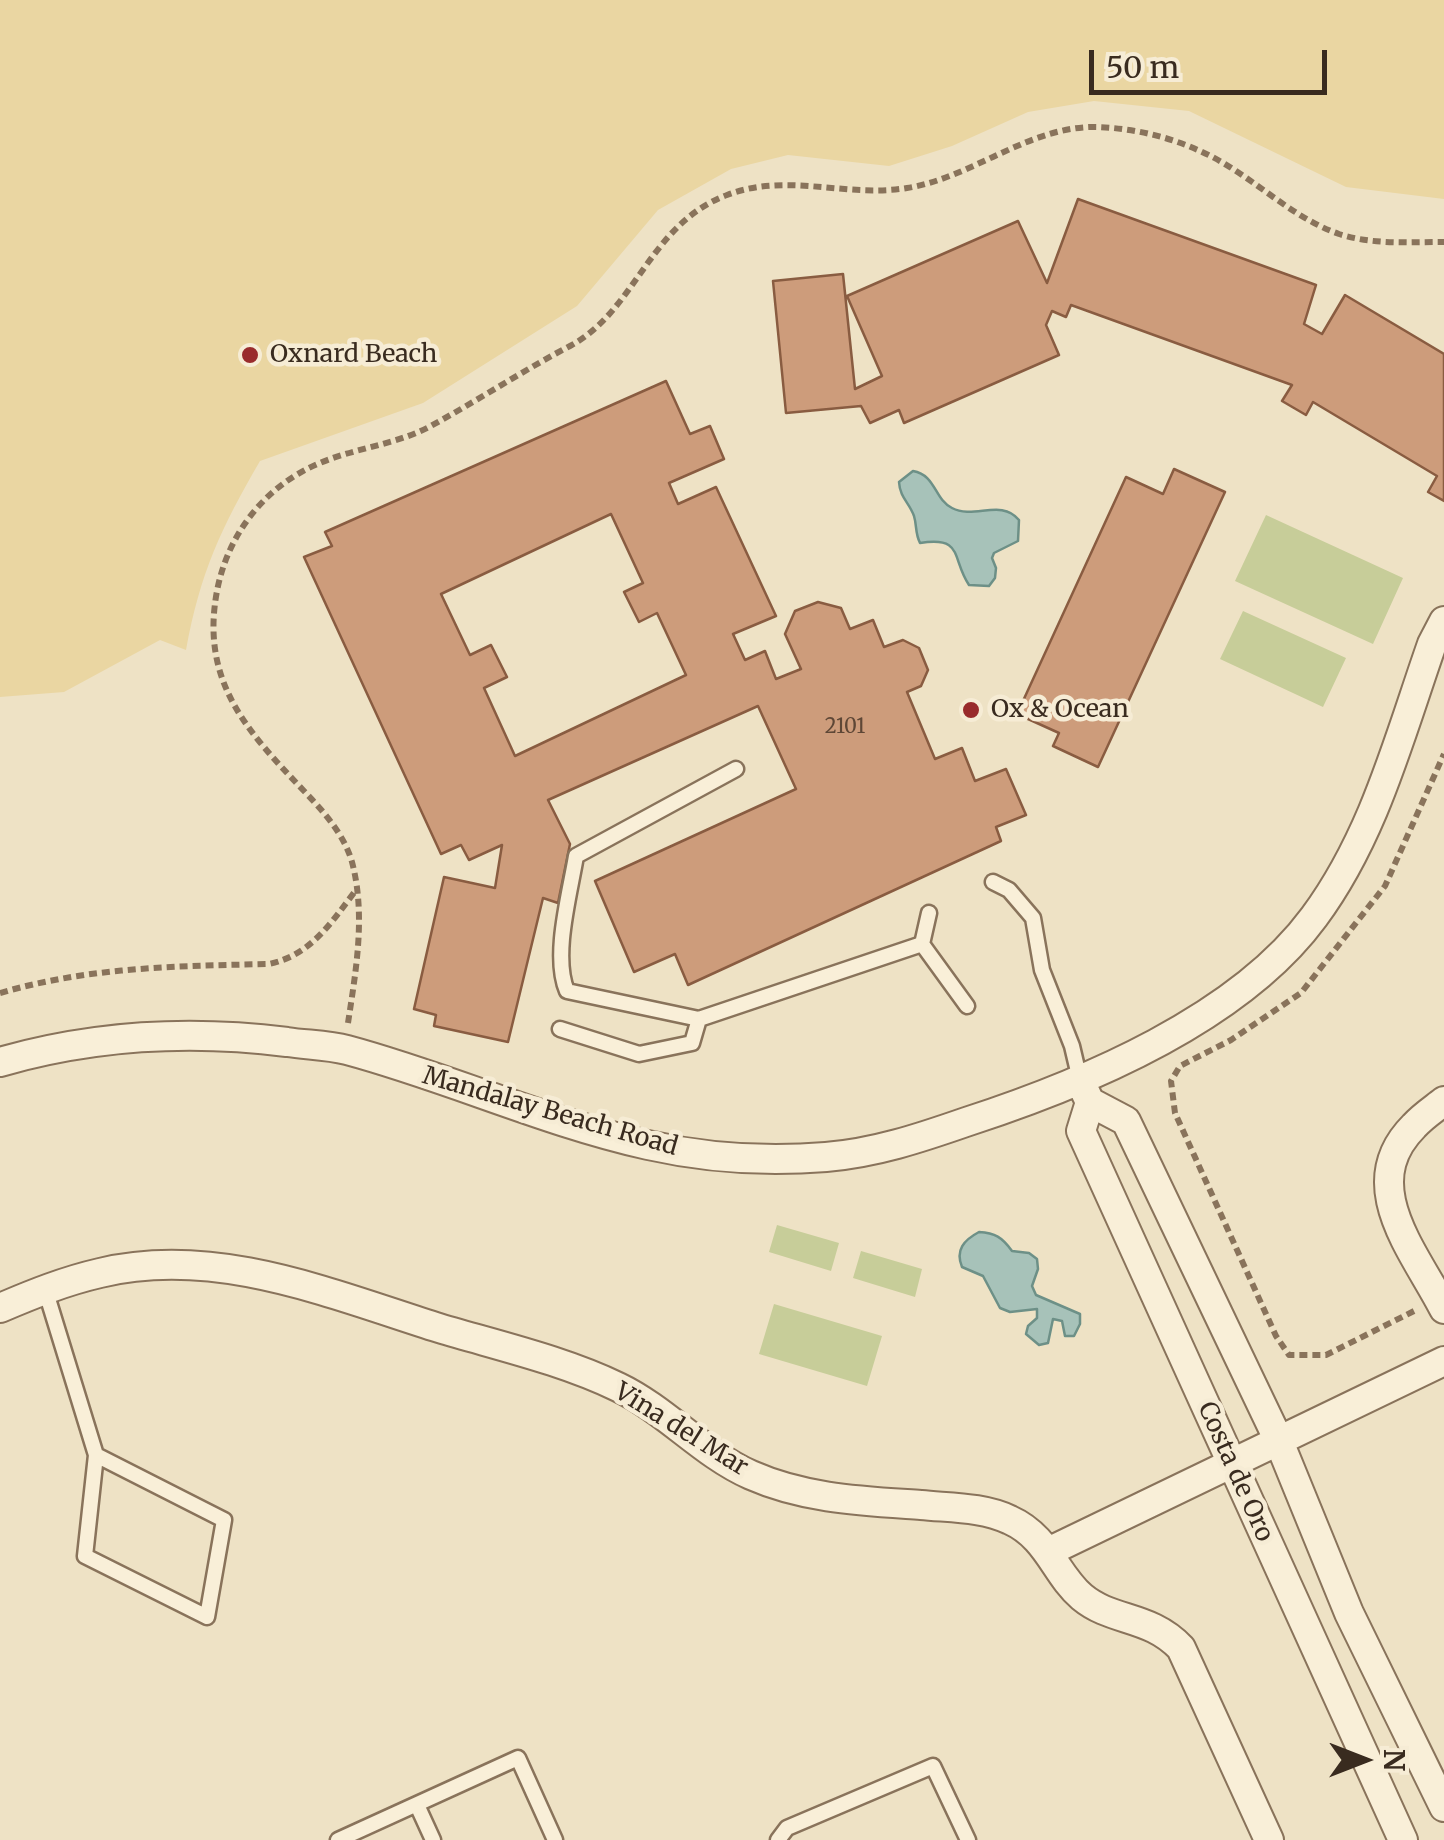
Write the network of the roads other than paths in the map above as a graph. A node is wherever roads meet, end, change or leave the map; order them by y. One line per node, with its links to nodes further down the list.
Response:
1 (1444, 620): 10 (street, Mandalay Beach Road)
2 (736, 768): 7 (lane)
3 (993, 882): 10 (lane)
4 (929, 913): 5 (lane)
5 (922, 944): 6 (lane); 7 (lane)
6 (967, 1006)
7 (699, 1019): 8 (lane)
8 (560, 1030)
9 (0, 1062): 10 (street, Mandalay Beach Road)
10 (1085, 1092): 16 (street, Costa de Oro); 18 (street, Costa de Oro)
11 (1444, 1101): 14 (street)
12 (44, 1289): 13 (street, Vina del Mar); 17 (lane); 19 (street, Vina del Mar)
13 (0, 1308)
14 (1444, 1309)
15 (1444, 1361): 16 (street)
16 (1278, 1439): 18 (street); 21 (street, Costa de Oro)
17 (96, 1455): 17 (lane)
18 (1230, 1462): 19 (street); 28 (street, Costa de Oro)
19 (1050, 1551): 27 (street, Vina del Mar)
20 (417, 1805): 22 (lane); 23 (lane); 24 (lane)
21 (1444, 1807)
22 (338, 1840)
23 (434, 1840)
24 (555, 1840)
25 (778, 1840): 26 (lane)
26 (968, 1840)
27 (1270, 1840)
28 (1403, 1840)

